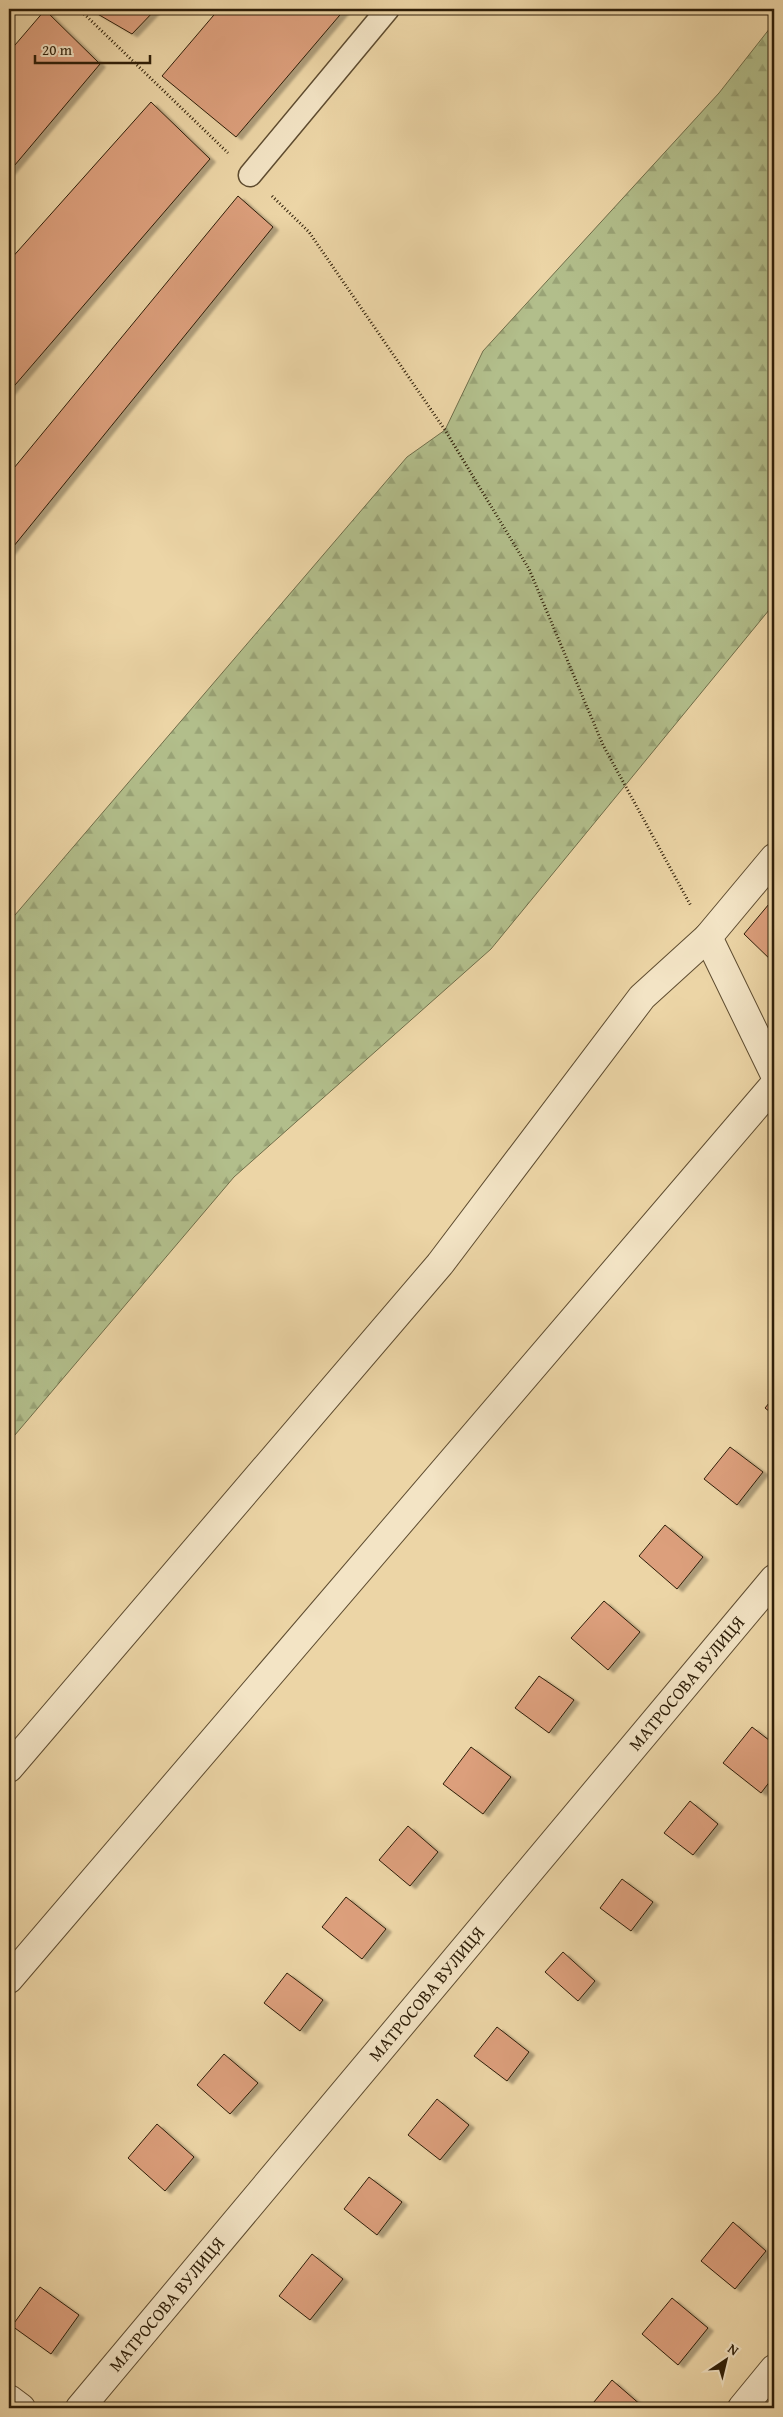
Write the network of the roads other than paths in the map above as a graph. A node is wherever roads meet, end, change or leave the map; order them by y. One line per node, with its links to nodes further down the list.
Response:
1 (388, 9): 2 (lane)
2 (250, 175)
3 (774, 858): 4 (street)
4 (708, 937): 5 (street); 8 (street)
5 (774, 1073)
6 (774, 1085): 9 (street)
7 (774, 1579): 13 (street, МАТРОСОВА ВУЛИЦЯ)
8 (9, 1768)
9 (9, 1979)
10 (774, 2369): 14 (street)
11 (9, 2399): 12 (street)
12 (20, 2408)
13 (80, 2408)
14 (742, 2408)

